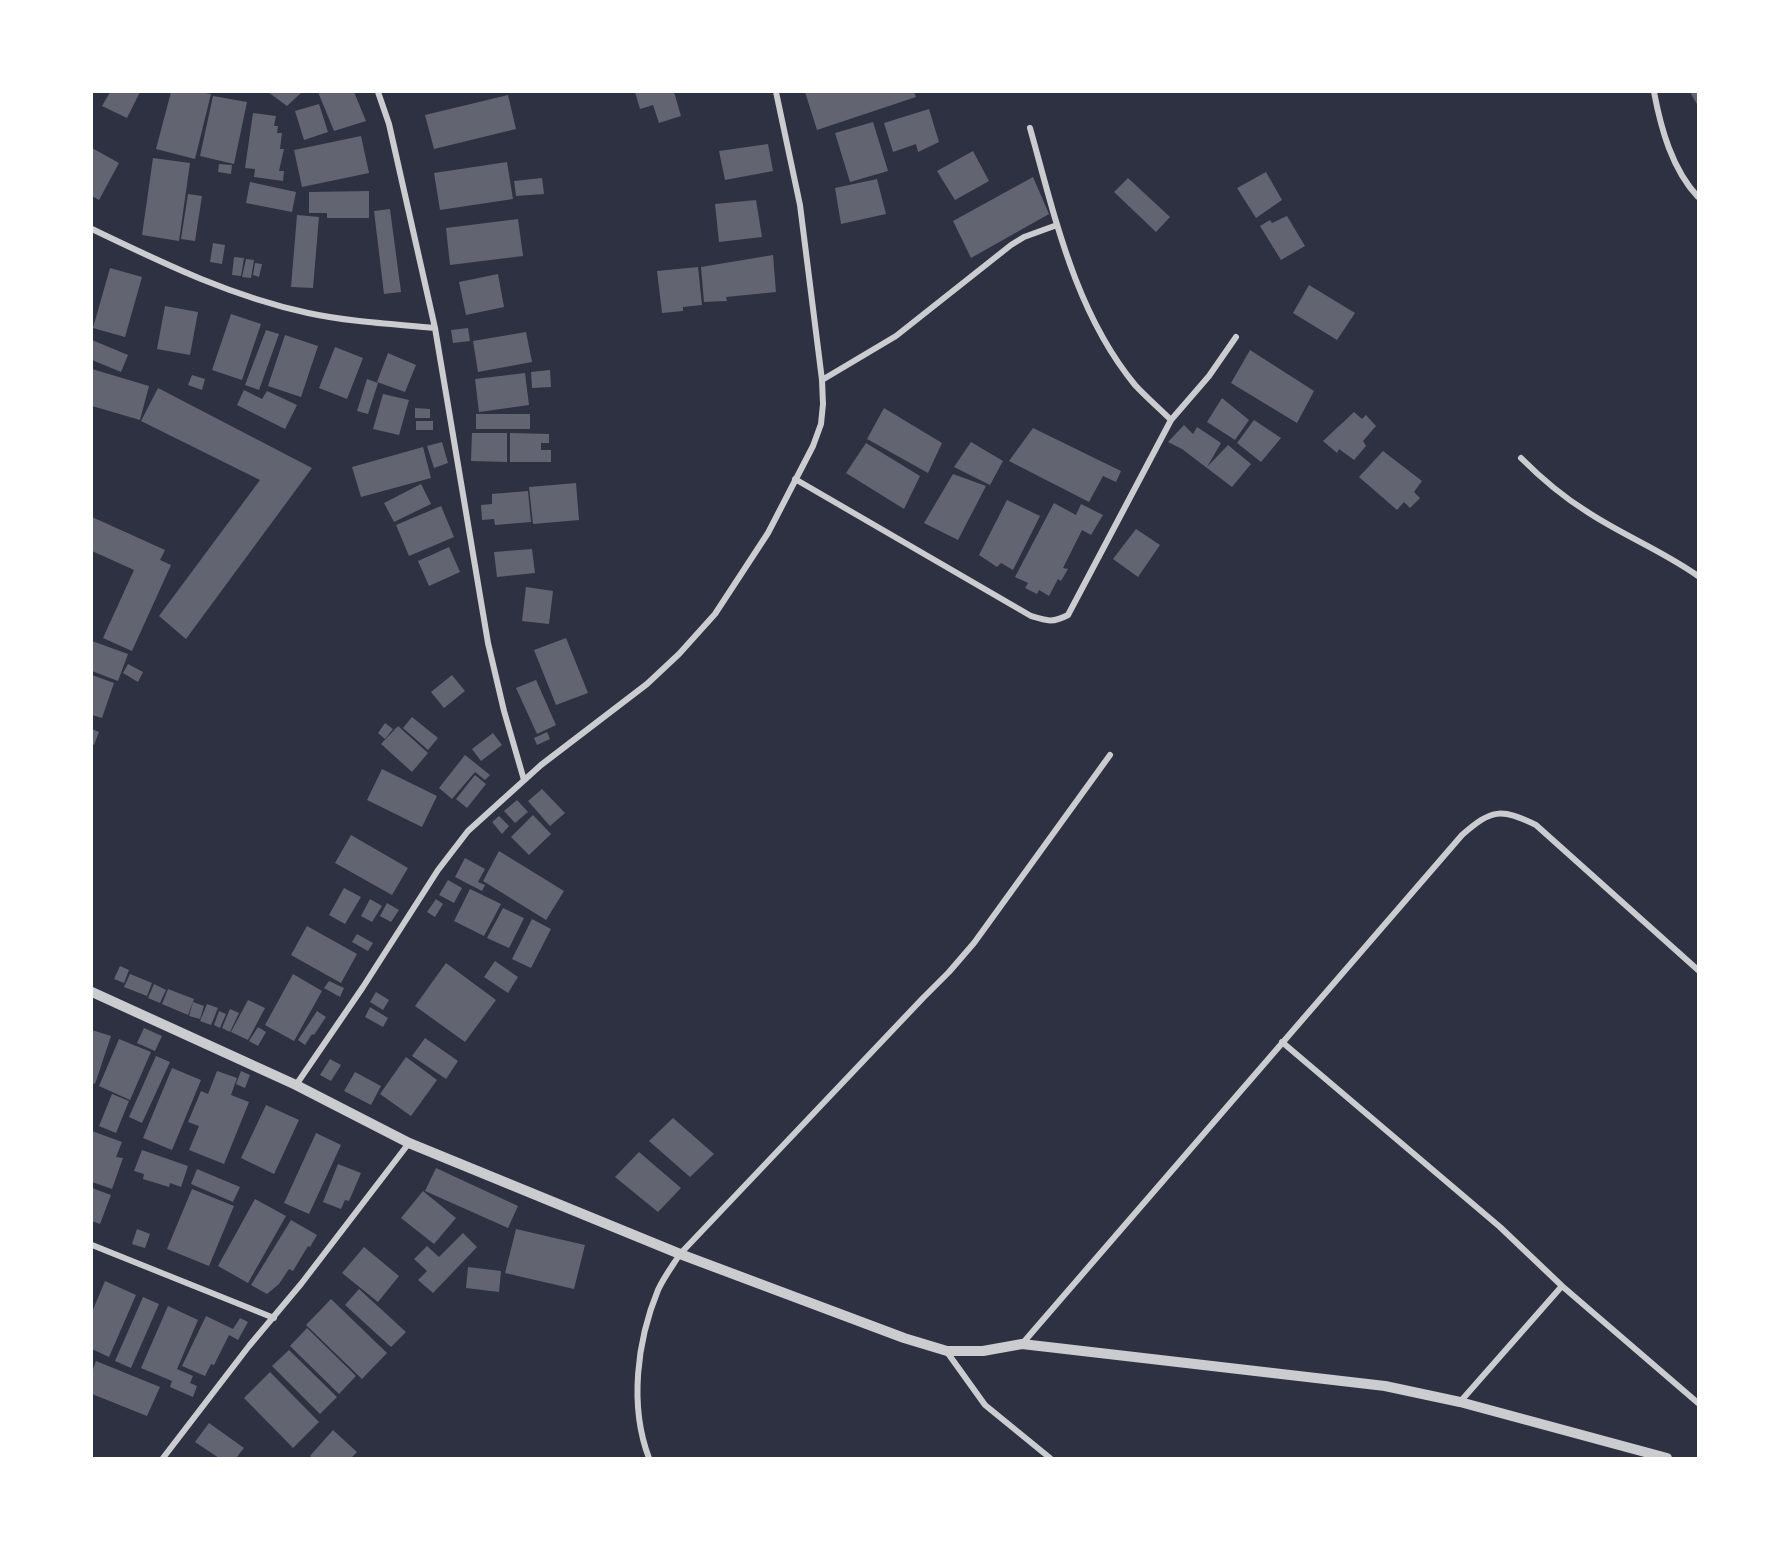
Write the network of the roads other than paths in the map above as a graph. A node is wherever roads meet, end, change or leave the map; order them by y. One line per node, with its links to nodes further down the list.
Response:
1 (378, 92): 8 (street)
2 (776, 92): 10 (street)
3 (1654, 92): 5 (street)
4 (1030, 128): 6 (street)
5 (1698, 197)
6 (1057, 225): 10 (street); 11 (street)
7 (92, 229): 8 (street)
8 (435, 328): 16 (street)
9 (1236, 337): 11 (street)
10 (822, 380): 13 (street)
11 (1171, 420): 13 (street)
12 (1521, 458): 14 (street)
13 (795, 479): 16 (street)
14 (1698, 576)
15 (1110, 755): 23 (street)
16 (524, 780): 20 (street)
17 (1698, 970): 19 (street)
18 (92, 992): 20 (street)
19 (1282, 1041): 24 (street); 26 (street)
20 (296, 1085): 21 (street)
21 (409, 1143): 23 (street); 25 (street)
22 (92, 1245): 25 (street)
23 (680, 1254): 27 (street); 31 (street)
24 (1562, 1286): 28 (street); 29 (street)
25 (274, 1318): 30 (street)
26 (1022, 1344): 27 (street); 28 (street)
27 (947, 1351): 32 (street)
28 (1460, 1402): 33 (street)
29 (1698, 1403)
30 (163, 1458)
31 (649, 1458)
32 (1050, 1458)
33 (1667, 1458)

